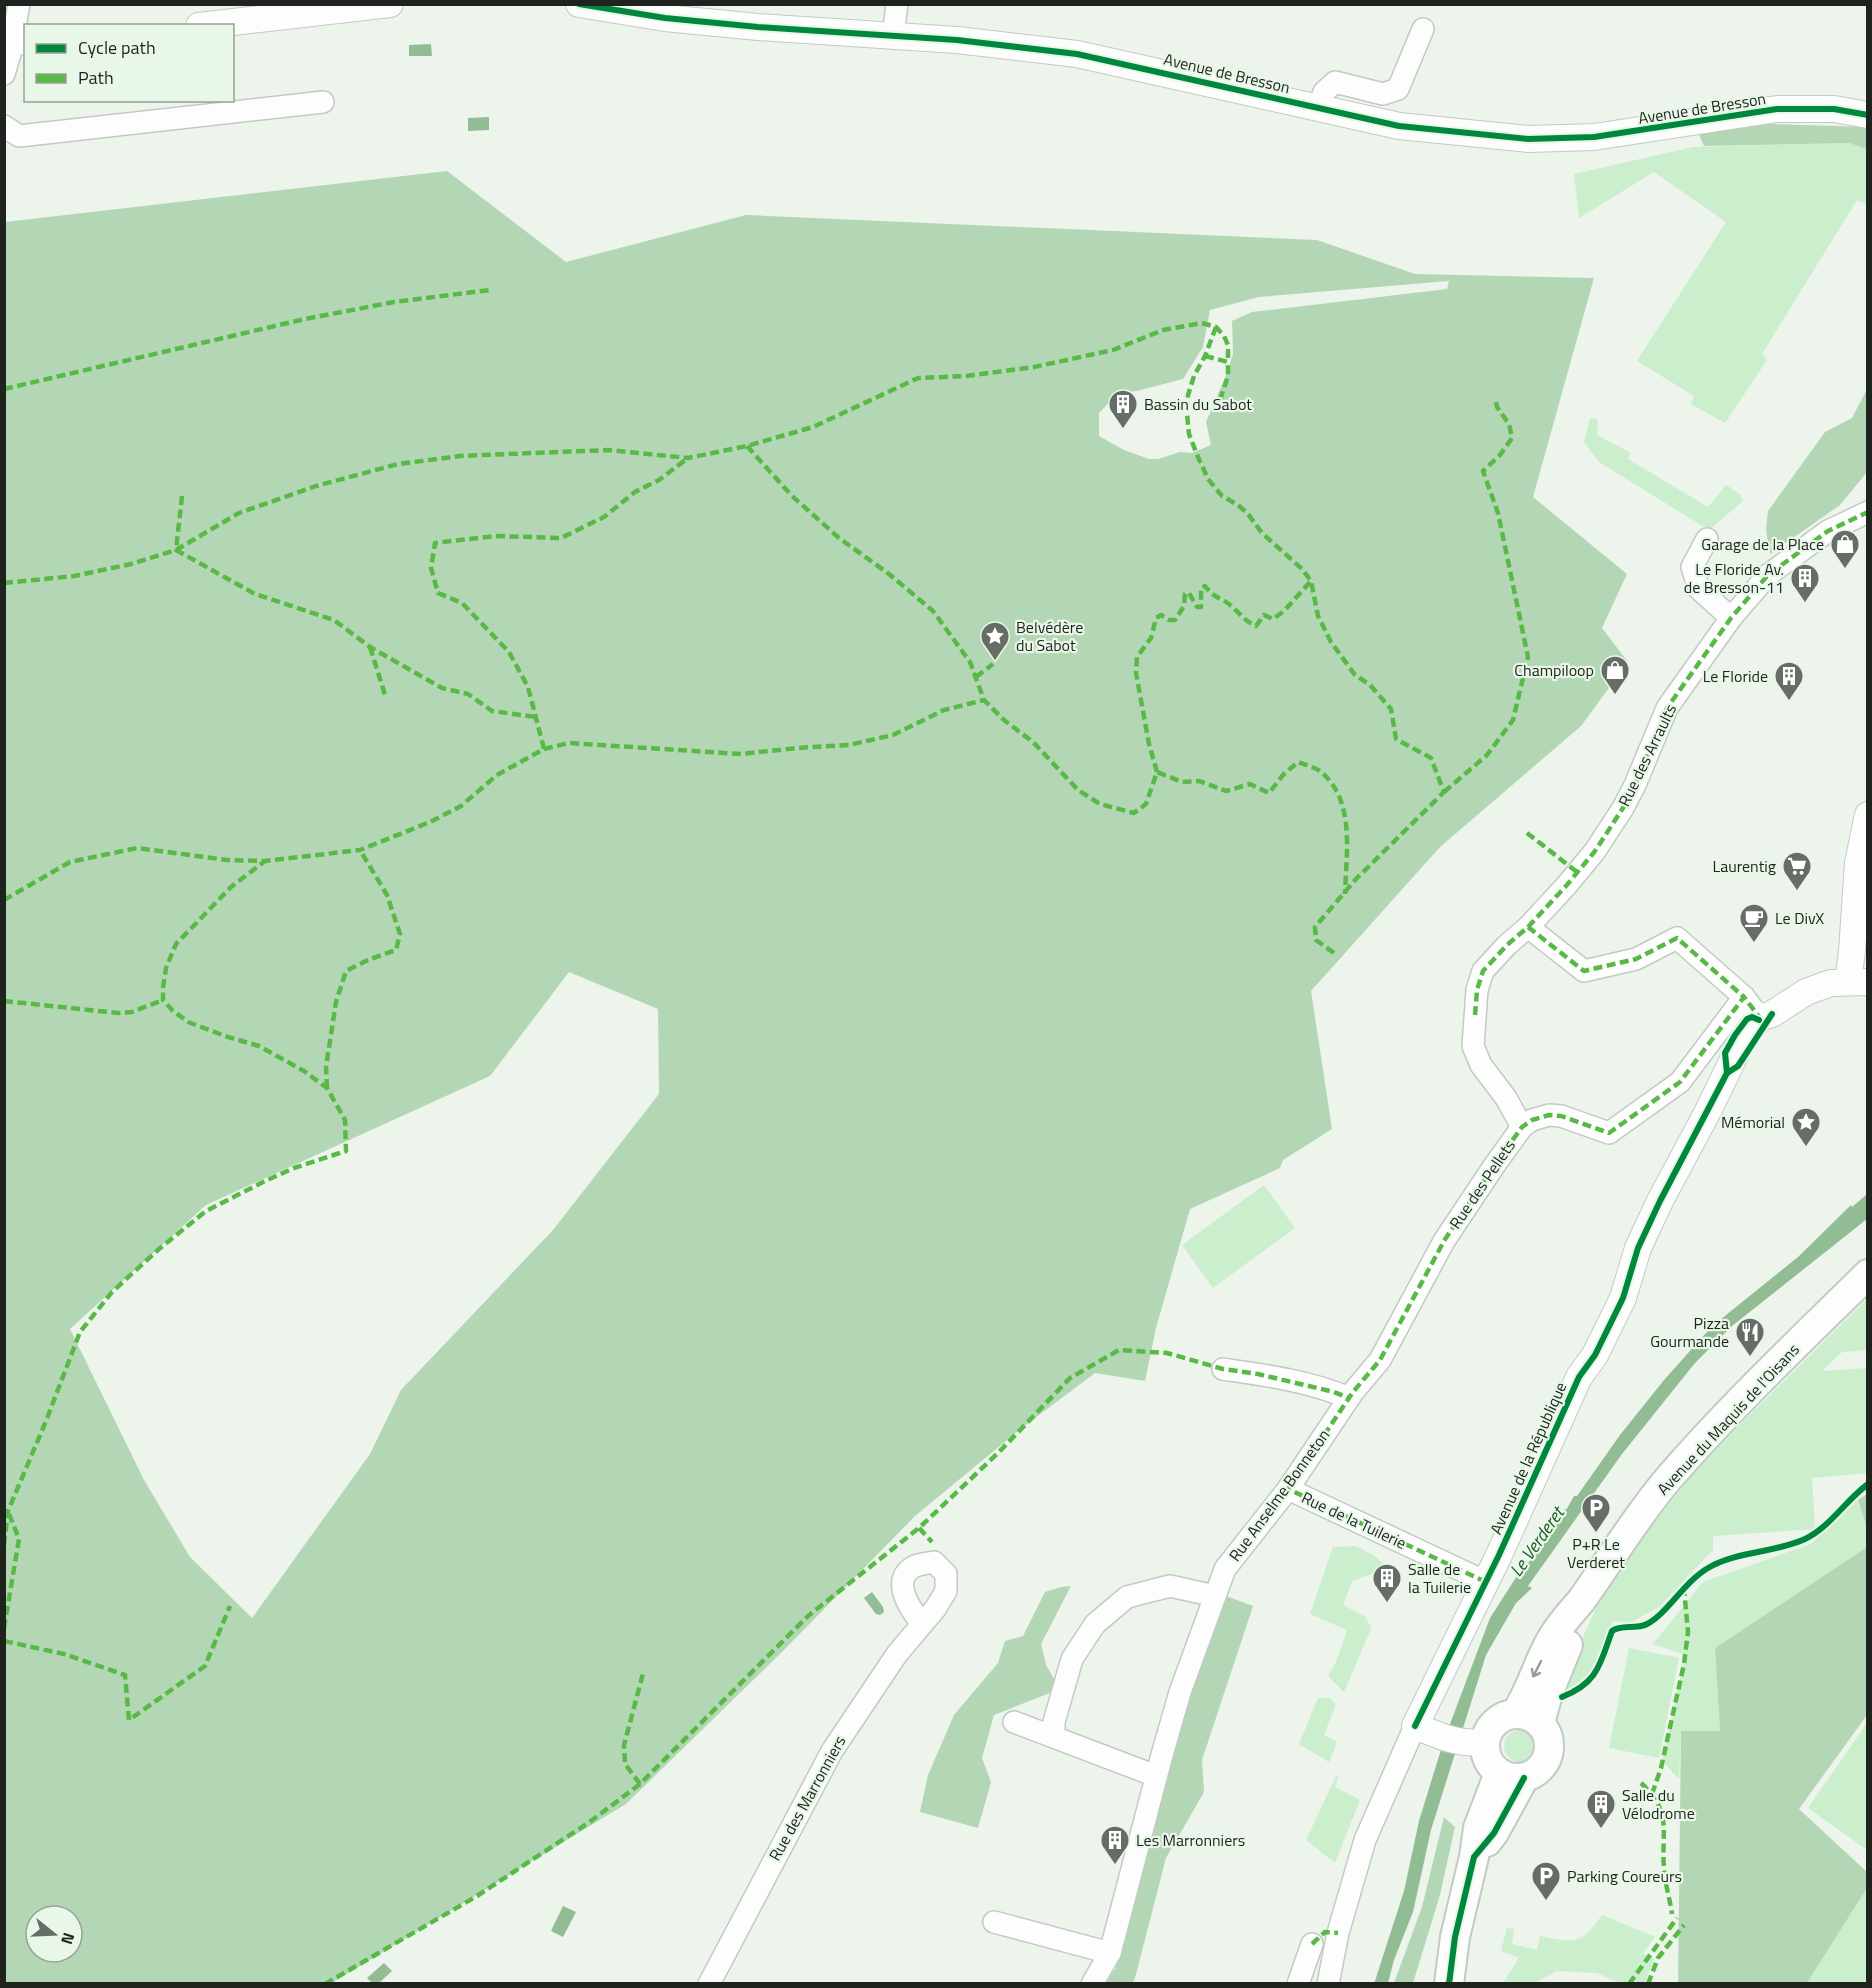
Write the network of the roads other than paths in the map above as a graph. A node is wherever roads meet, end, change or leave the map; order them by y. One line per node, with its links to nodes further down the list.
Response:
1 (19, 4): 8 (street)
2 (390, 4): 5 (street)
3 (579, 4): 7 (street, Avenue de Bresson)
4 (897, 4): 7 (street)
5 (216, 24)
6 (1423, 29): 11 (street)
7 (893, 36): 11 (street, Avenue de Bresson)
8 (14, 42): 9 (street)
9 (4, 74)
10 (323, 102): 13 (street)
11 (1318, 109): 12 (street, Avenue de Bresson)
12 (1868, 115)
13 (4, 126)
14 (1868, 512): 16 (street, Rue des Arraults)
15 (1707, 539): 16 (street)
16 (1731, 618): 18 (street, Rue des Arraults)
17 (1868, 815): 19 (street)
18 (1528, 927): 20 (street); 22 (street, Rue des Arraults)
19 (1858, 981): 21 (street, Avenue de la République)
20 (1744, 997): 21 (street); 22 (street, Rue des Pellets)
21 (1760, 1018): 27 (street, Avenue de la République)
22 (1522, 1127): 25 (street, Rue des Pellets)
23 (1868, 1274): 30 (main road, Avenue du Maquis de l'Oisans)
24 (1222, 1369): 25 (street)
25 (1349, 1398): 26 (street, Rue Anselme Bonneton)
26 (1288, 1489): 27 (street, Rue de la Tuilerie); 28 (street, Rue Anselme Bonneton)
27 (1486, 1582): 32 (street, Avenue de la République)
28 (1215, 1596): 33 (street); 35 (street, Rue Anselme Bonneton)
29 (922, 1624): 40 (street, Rue des Marronniers)
30 (1528, 1719): 34 (main road); 36 (main road)
31 (1014, 1722): 33 (street)
32 (1426, 1730): 34 (street); 43 (street, Avenue de la République)
33 (1054, 1737): 35 (street)
34 (1475, 1742): 36 (main road)
35 (1156, 1776): 39 (street, Rue Anselme Bonneton)
36 (1511, 1776): 44 (main road)
37 (994, 1922): 39 (street)
38 (1312, 1944): 42 (street)
39 (1110, 1953): 41 (street, Rue Anselme Bonneton)
40 (709, 1983)
41 (1092, 1983)
42 (1298, 1983)
43 (1328, 1983)
44 (1449, 1983)

